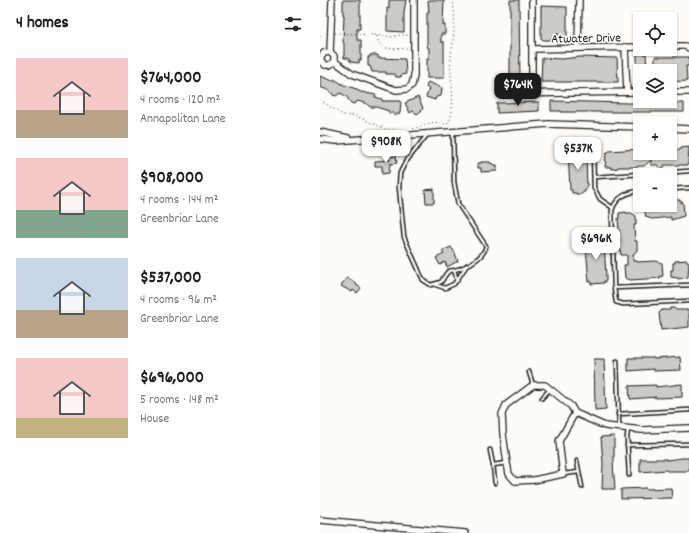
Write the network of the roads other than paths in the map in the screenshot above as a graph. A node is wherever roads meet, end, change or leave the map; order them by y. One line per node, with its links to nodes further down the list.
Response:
1 (332, 0): 11 (street)
2 (414, 0): 12 (street)
3 (532, 0): 10 (street)
4 (579, 0): 6 (street)
5 (677, 46): 9 (street)
6 (578, 47): 7 (street, Atwater Drive); 10 (street, Atwater Drive)
7 (625, 47): 8 (street, Atwater Drive); 13 (street)
8 (633, 47)
9 (689, 48)
10 (532, 49): 18 (street)
11 (330, 52): 12 (street); 12 (street)
12 (334, 61)
13 (627, 92): 14 (street); 18 (street)
14 (633, 92)
15 (677, 92): 16 (street)
16 (689, 92)
17 (500, 94): 18 (street)
18 (532, 94)
19 (633, 127): 23 (street)
20 (677, 128): 21 (street)
21 (689, 129)
22 (320, 132): 26 (street)
23 (453, 132): 24 (street); 34 (lane)
24 (428, 134): 26 (street); 38 (lane)
25 (320, 139): 26 (street)
26 (359, 140)
27 (593, 149): 29 (lane)
28 (689, 171): 29 (lane)
29 (594, 177): 33 (lane)
30 (689, 188): 31 (lane)
31 (677, 189)
32 (633, 193): 33 (lane)
33 (613, 208): 39 (lane)
34 (468, 264): 35 (lane); 36 (lane)
35 (454, 270): 36 (lane); 38 (lane)
36 (457, 280): 38 (lane)
37 (689, 284): 39 (lane)
38 (435, 285)
39 (614, 288): 40 (lane)
40 (689, 301)
41 (616, 361): 48 (lane)
42 (530, 372): 43 (lane)
43 (533, 385): 44 (street); 56 (street)
44 (550, 389): 45 (lane); 47 (street)
45 (542, 398)
46 (689, 410): 48 (lane)
47 (575, 413): 49 (street); 59 (street)
48 (618, 414): 49 (lane)
49 (619, 427): 50 (street)
50 (628, 428): 51 (street); 53 (lane)
51 (689, 428)
52 (689, 444): 53 (lane)
53 (627, 445): 60 (lane)
54 (490, 450): 57 (lane)
55 (577, 461): 58 (lane)
56 (507, 463): 57 (lane); 59 (street)
57 (493, 466): 61 (lane)
58 (579, 472): 59 (lane); 62 (lane)
59 (564, 474)
60 (629, 475)
61 (495, 483)
62 (582, 486)
63 (320, 520): 64 (street)
64 (466, 533)

